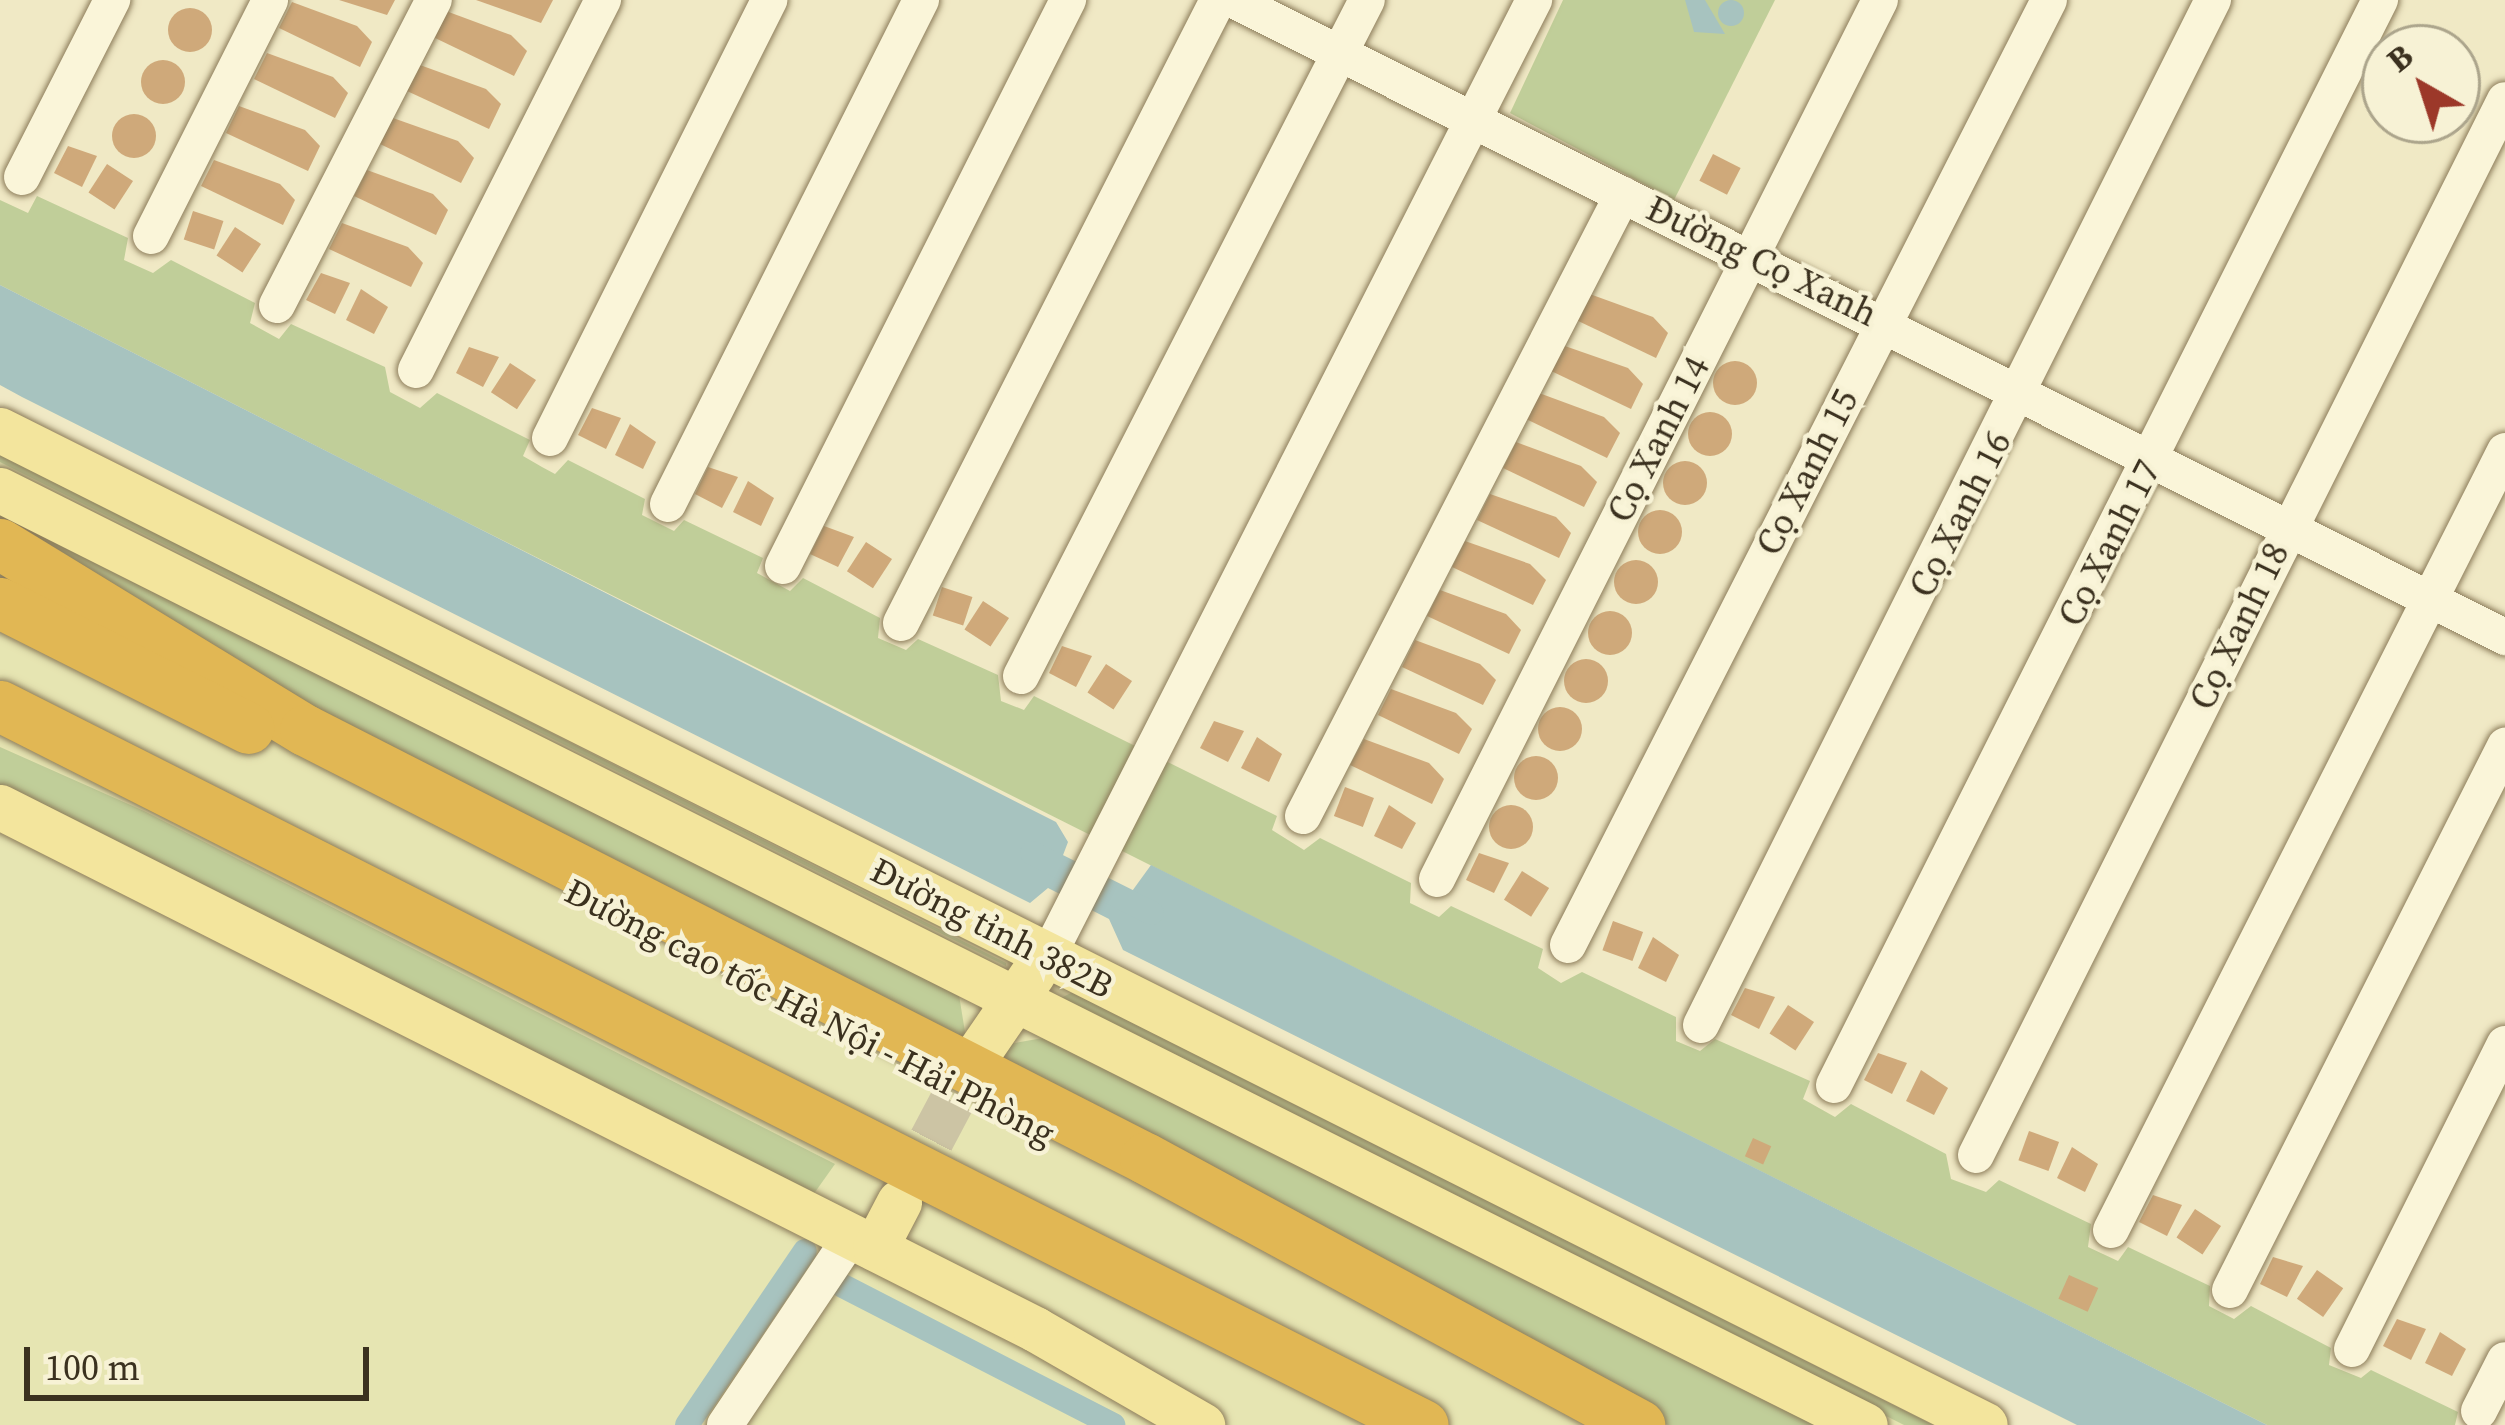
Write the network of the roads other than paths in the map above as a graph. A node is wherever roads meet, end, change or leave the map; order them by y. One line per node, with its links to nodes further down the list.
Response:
1 (112, 0): 19 (street)
2 (270, 0): 21 (street)
3 (434, 0): 23 (street)
4 (603, 0): 25 (street)
5 (769, 0): 28 (street)
6 (921, 0): 32 (street)
7 (1068, 0): 35 (street)
8 (1218, 0): 38 (street)
9 (1233, 0): 16 (street, Đường Cọ Xanh)
10 (1366, 0): 16 (street)
11 (1534, 0): 18 (street)
12 (1880, 0): 22 (street, Cọ Xanh 14)
13 (2049, 0): 24 (street, Cọ Xanh 15)
14 (2213, 0): 26 (street, Cọ Xanh 16)
15 (2380, 0): 30 (street, Cọ Xanh 17)
16 (1340, 53): 18 (street, Đường Cọ Xanh); 40 (street)
17 (2505, 100): 33 (street, Cọ Xanh 18)
18 (1476, 121): 20 (street, Đường Cọ Xanh); 47 (street)
19 (22, 177)
20 (1623, 194): 22 (street, Đường Cọ Xanh); 45 (street)
21 (151, 236)
22 (1750, 256): 24 (street, Đường Cọ Xanh); 46 (street, Cọ Xanh 14)
23 (277, 305)
24 (1884, 320): 26 (street, Đường Cọ Xanh); 48 (street, Cọ Xanh 15)
25 (416, 370)
26 (2021, 394): 30 (street, Đường Cọ Xanh); 50 (street, Cọ Xanh 16)
27 (0, 430): 47 (main road, Đường tỉnh 382B)
28 (550, 438)
29 (2505, 451): 36 (street)
30 (2151, 460): 33 (street, Đường Cọ Xanh); 53 (street, Cọ Xanh 17)
31 (0, 490): 49 (main road, Đường tỉnh 382B)
32 (668, 504)
33 (2289, 524): 36 (street, Đường Cọ Xanh); 54 (street, Cọ Xanh 18)
34 (0, 544): 67 (highway)
35 (783, 566)
36 (2428, 596): 39 (street, Đường Cọ Xanh); 56 (street)
37 (0, 602): 66 (highway, Đường cao tốc Hà Nội - Hải Phòng)
38 (901, 623)
39 (2505, 637)
40 (1021, 676)
41 (0, 706): 65 (highway)
42 (0, 729): 64 (highway)
43 (2505, 746): 58 (street)
44 (0, 807): 57 (main road)
45 (1303, 816)
46 (1437, 878)
47 (1057, 939): 49 (main road); 69 (main road, Đường tỉnh 382B)
48 (1568, 946)
49 (1012, 997): 52 (main road); 68 (main road, Đường tỉnh 382B)
50 (1701, 1025)
51 (2505, 1044): 59 (street)
52 (974, 1059)
53 (1834, 1084)
54 (1976, 1155)
55 (899, 1202): 57 (main road)
56 (2111, 1230)
57 (864, 1242): 62 (street); 63 (main road)
58 (2230, 1290)
59 (2352, 1348)
60 (2505, 1360): 61 (street)
61 (2479, 1411)
62 (724, 1425)
63 (1202, 1425)
64 (1389, 1425)
65 (1423, 1425)
66 (1618, 1425)
67 (1639, 1425)
68 (1865, 1425)
69 (1985, 1425)

